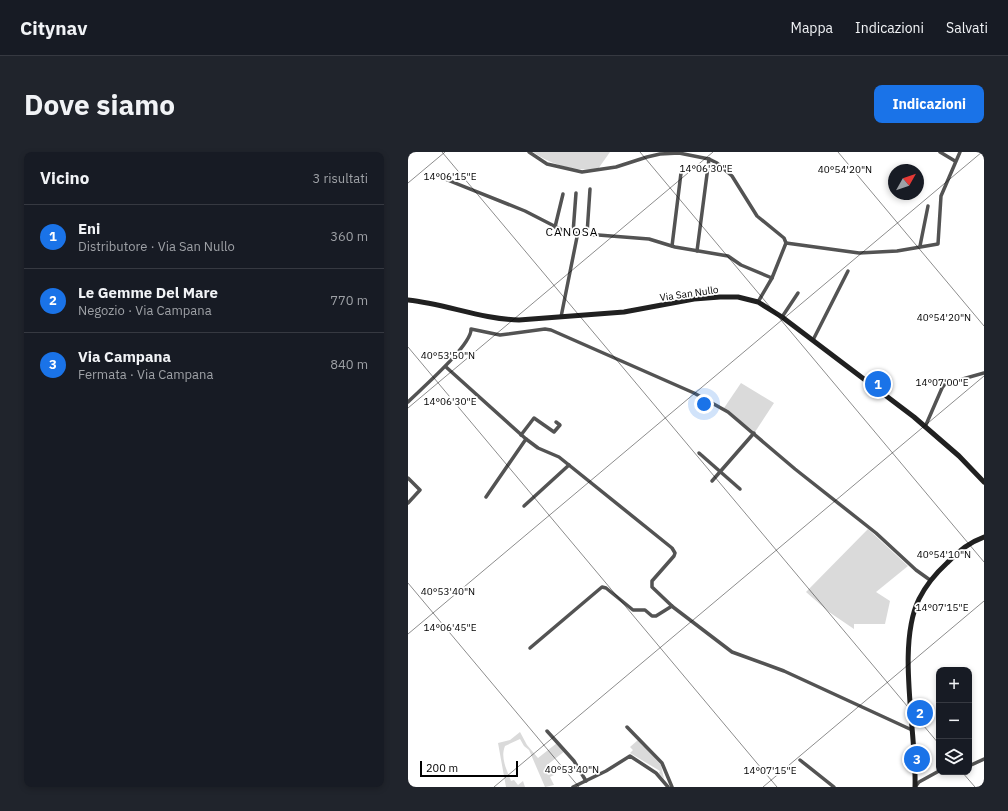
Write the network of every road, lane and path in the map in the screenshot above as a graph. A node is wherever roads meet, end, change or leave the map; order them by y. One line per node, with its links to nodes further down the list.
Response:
1 (529, 152): 4 (street)
2 (940, 152): 5 (street)
3 (960, 152): 5 (street)
4 (708, 159): 15 (street); 18 (street)
5 (955, 161): 17 (street)
6 (681, 173): 16 (street)
7 (440, 177): 12 (street)
8 (590, 189): 14 (street)
9 (576, 193): 13 (street)
10 (563, 194): 12 (street)
11 (928, 206): 17 (street)
12 (555, 227): 13 (street)
13 (573, 233): 14 (street); 24 (street)
14 (587, 234): 16 (street)
15 (786, 244): 17 (street); 20 (street)
16 (672, 246): 18 (street)
17 (920, 246)
18 (697, 251): 20 (street)
19 (848, 271): 26 (street)
20 (772, 278): 23 (street)
21 (798, 293): 25 (street)
22 (408, 300): 24 (street, Via San Nullo)
23 (758, 302): 24 (street, Via San Nullo); 25 (street, Via San Nullo)
24 (561, 317)
25 (782, 317): 26 (street, Via San Nullo)
26 (813, 340): 31 (street, Via San Nullo)
27 (446, 367): 29 (street); 32 (street); 33 (street)
28 (984, 373): 31 (street)
29 (408, 402)
30 (556, 422): 33 (street)
31 (925, 427): 40 (street, Via San Nullo)
32 (754, 433): 37 (street); 46 (street)
33 (521, 434): 34 (street)
34 (526, 439): 36 (street); 42 (street)
35 (698, 453): 37 (street)
36 (569, 465): 44 (street); 47 (street)
37 (720, 472): 39 (street); 41 (street)
38 (408, 478): 43 (street)
39 (712, 481)
40 (984, 482)
41 (740, 489)
42 (486, 497)
43 (408, 503)
44 (524, 506)
45 (984, 537): 46 (street)
46 (930, 580): 50 (street)
47 (672, 606): 48 (street); 50 (street)
48 (530, 648)
49 (627, 727): 60 (street)
50 (912, 730): 57 (street)
51 (547, 731): 56 (street)
52 (984, 758): 54 (street)
53 (800, 760): 61 (street)
54 (972, 764)
55 (936, 773): 57 (street)
56 (586, 781): 58 (street); 59 (street)
57 (916, 785): 62 (street)
58 (573, 787)
59 (668, 787)
60 (672, 787)
61 (834, 787)
62 (911, 787)

